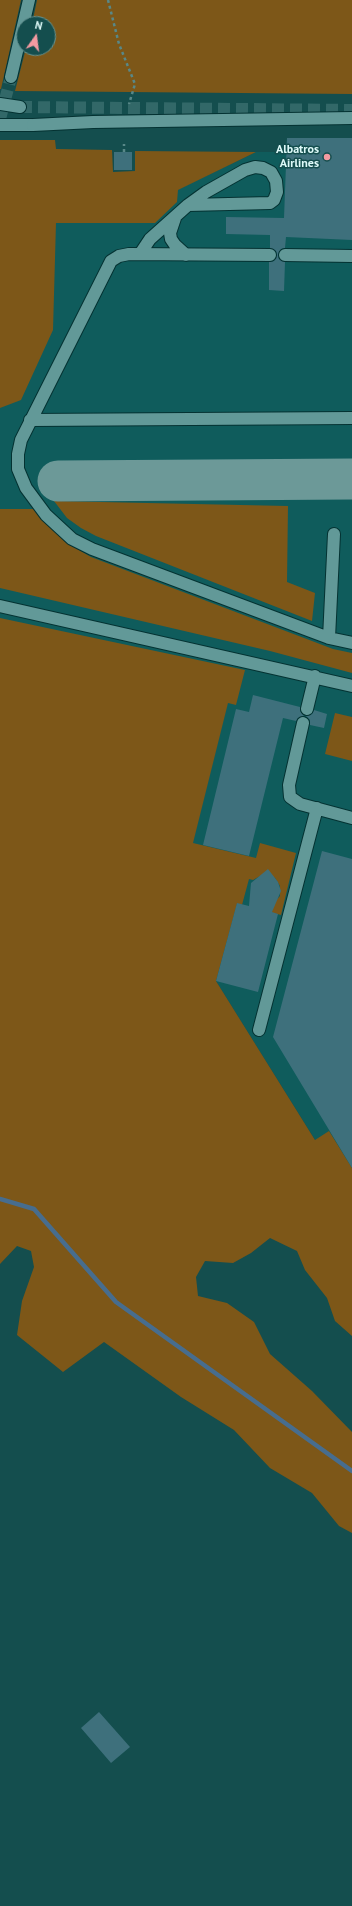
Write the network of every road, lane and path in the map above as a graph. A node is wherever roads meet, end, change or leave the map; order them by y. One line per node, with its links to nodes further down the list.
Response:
1 (29, 0): 3 (street)
2 (108, 0): 5 (path)
3 (11, 77)
4 (0, 104): 6 (street)
5 (129, 104)
6 (20, 107)
7 (352, 118): 8 (street, bridge)
8 (0, 125)
9 (124, 144): 10 (path)
10 (124, 152)
11 (188, 205): 11 (street); 12 (street)
12 (176, 215): 13 (street); 14 (street)
13 (140, 254): 14 (street); 19 (street)
14 (186, 255): 15 (street)
15 (270, 255)
16 (285, 255): 17 (street)
17 (352, 256)
18 (352, 418): 19 (street)
19 (30, 420): 22 (street)
20 (334, 534): 22 (street)
21 (0, 606): 24 (street)
22 (330, 638): 23 (street)
23 (352, 643)
24 (315, 676): 25 (street); 26 (street)
25 (352, 686)
26 (307, 709)
27 (303, 723): 28 (street)
28 (317, 808): 29 (street); 30 (street)
29 (352, 818)
30 (259, 1030)

